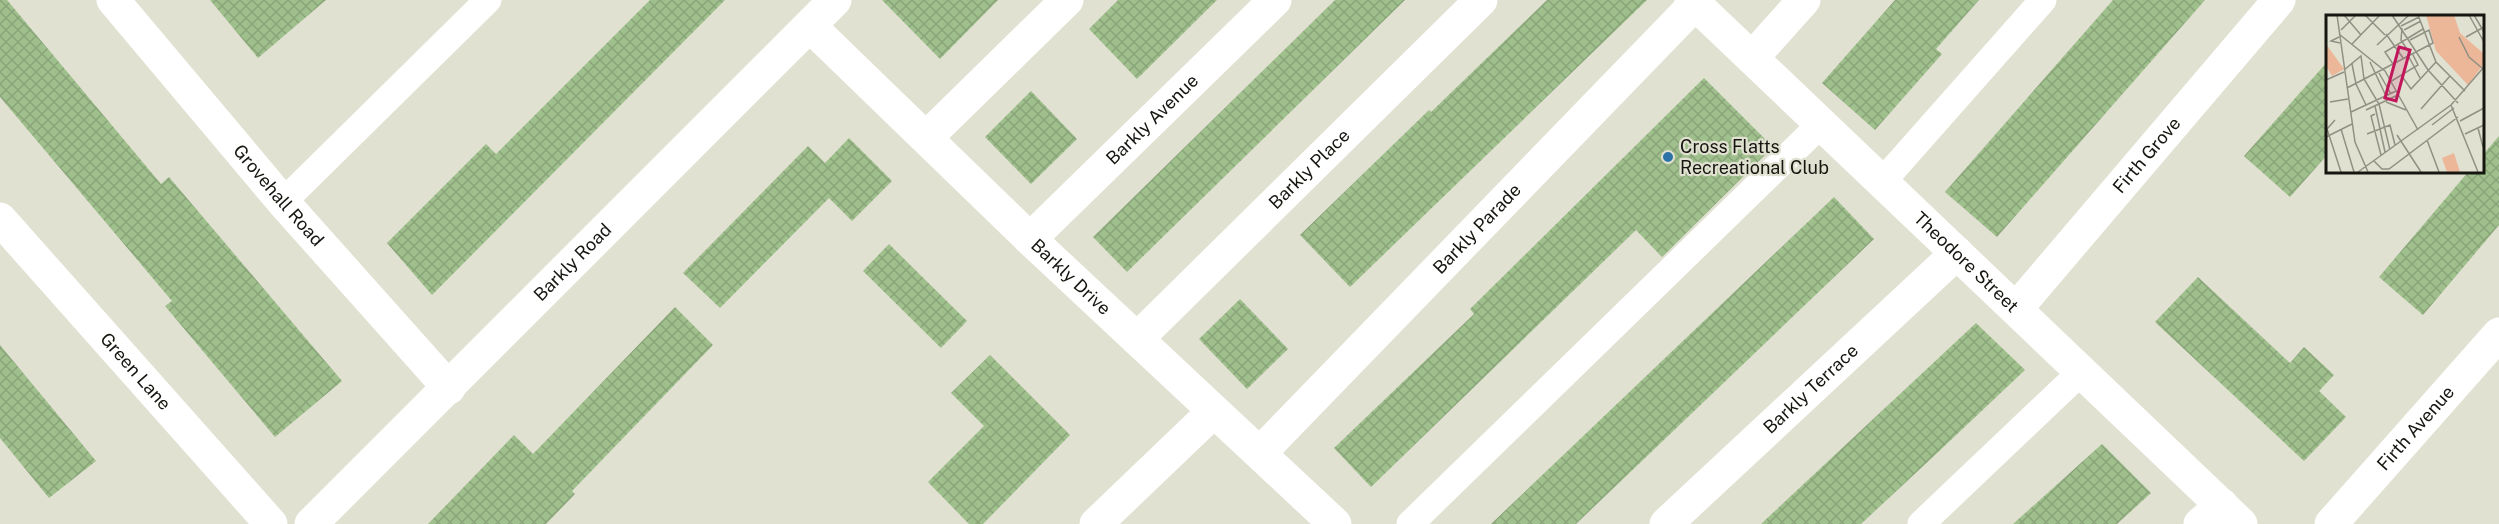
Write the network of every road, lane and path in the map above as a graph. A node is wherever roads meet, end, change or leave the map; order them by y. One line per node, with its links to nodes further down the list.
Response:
1 (488, 0): 16 (lane)
2 (835, 0): 11 (street, Barkly Road)
3 (1067, 0): 14 (street)
4 (1275, 0): 18 (street, Barkly Avenue)
5 (1481, 0): 22 (street, Barkly Place)
6 (1804, 0): 12 (street)
7 (2043, 0): 15 (lane)
8 (2279, 0): 20 (street, Firth Grove)
9 (1693, 2): 12 (street, Theodore Street); 26 (street, Barkly Parade)
10 (122, 3): 16 (street, Grovehall Road)
11 (810, 26): 14 (street, Barkly Drive); 24 (street, Barkly Road)
12 (1752, 58): 13 (street, Theodore Street)
13 (1821, 124): 15 (street, Theodore Street); 32 (lane)
14 (926, 138): 18 (street, Barkly Drive)
15 (1882, 182): 19 (street, Theodore Street)
16 (284, 202): 24 (street, Grovehall Road)
17 (0, 219): 28 (street, Green Lane)
18 (1030, 239): 22 (street, Barkly Drive)
19 (1957, 254): 20 (street, Theodore Street); 33 (street, Barkly Terrace)
20 (2016, 309): 23 (street, Theodore Street)
21 (2499, 334): 35 (street, Firth Avenue)
22 (1137, 339): 25 (street, Barkly Drive)
23 (2081, 372): 27 (street, Theodore Street); 34 (lane)
24 (449, 388): 29 (street, Barkly Road)
25 (1213, 412): 26 (street, Barkly Drive); 30 (street)
26 (1260, 453): 31 (street, Barkly Drive)
27 (2221, 518)
28 (271, 524)
29 (311, 524)
30 (1096, 524)
31 (1335, 524)
32 (1410, 524)
33 (1666, 524)
34 (1921, 524)
35 (2331, 524)

